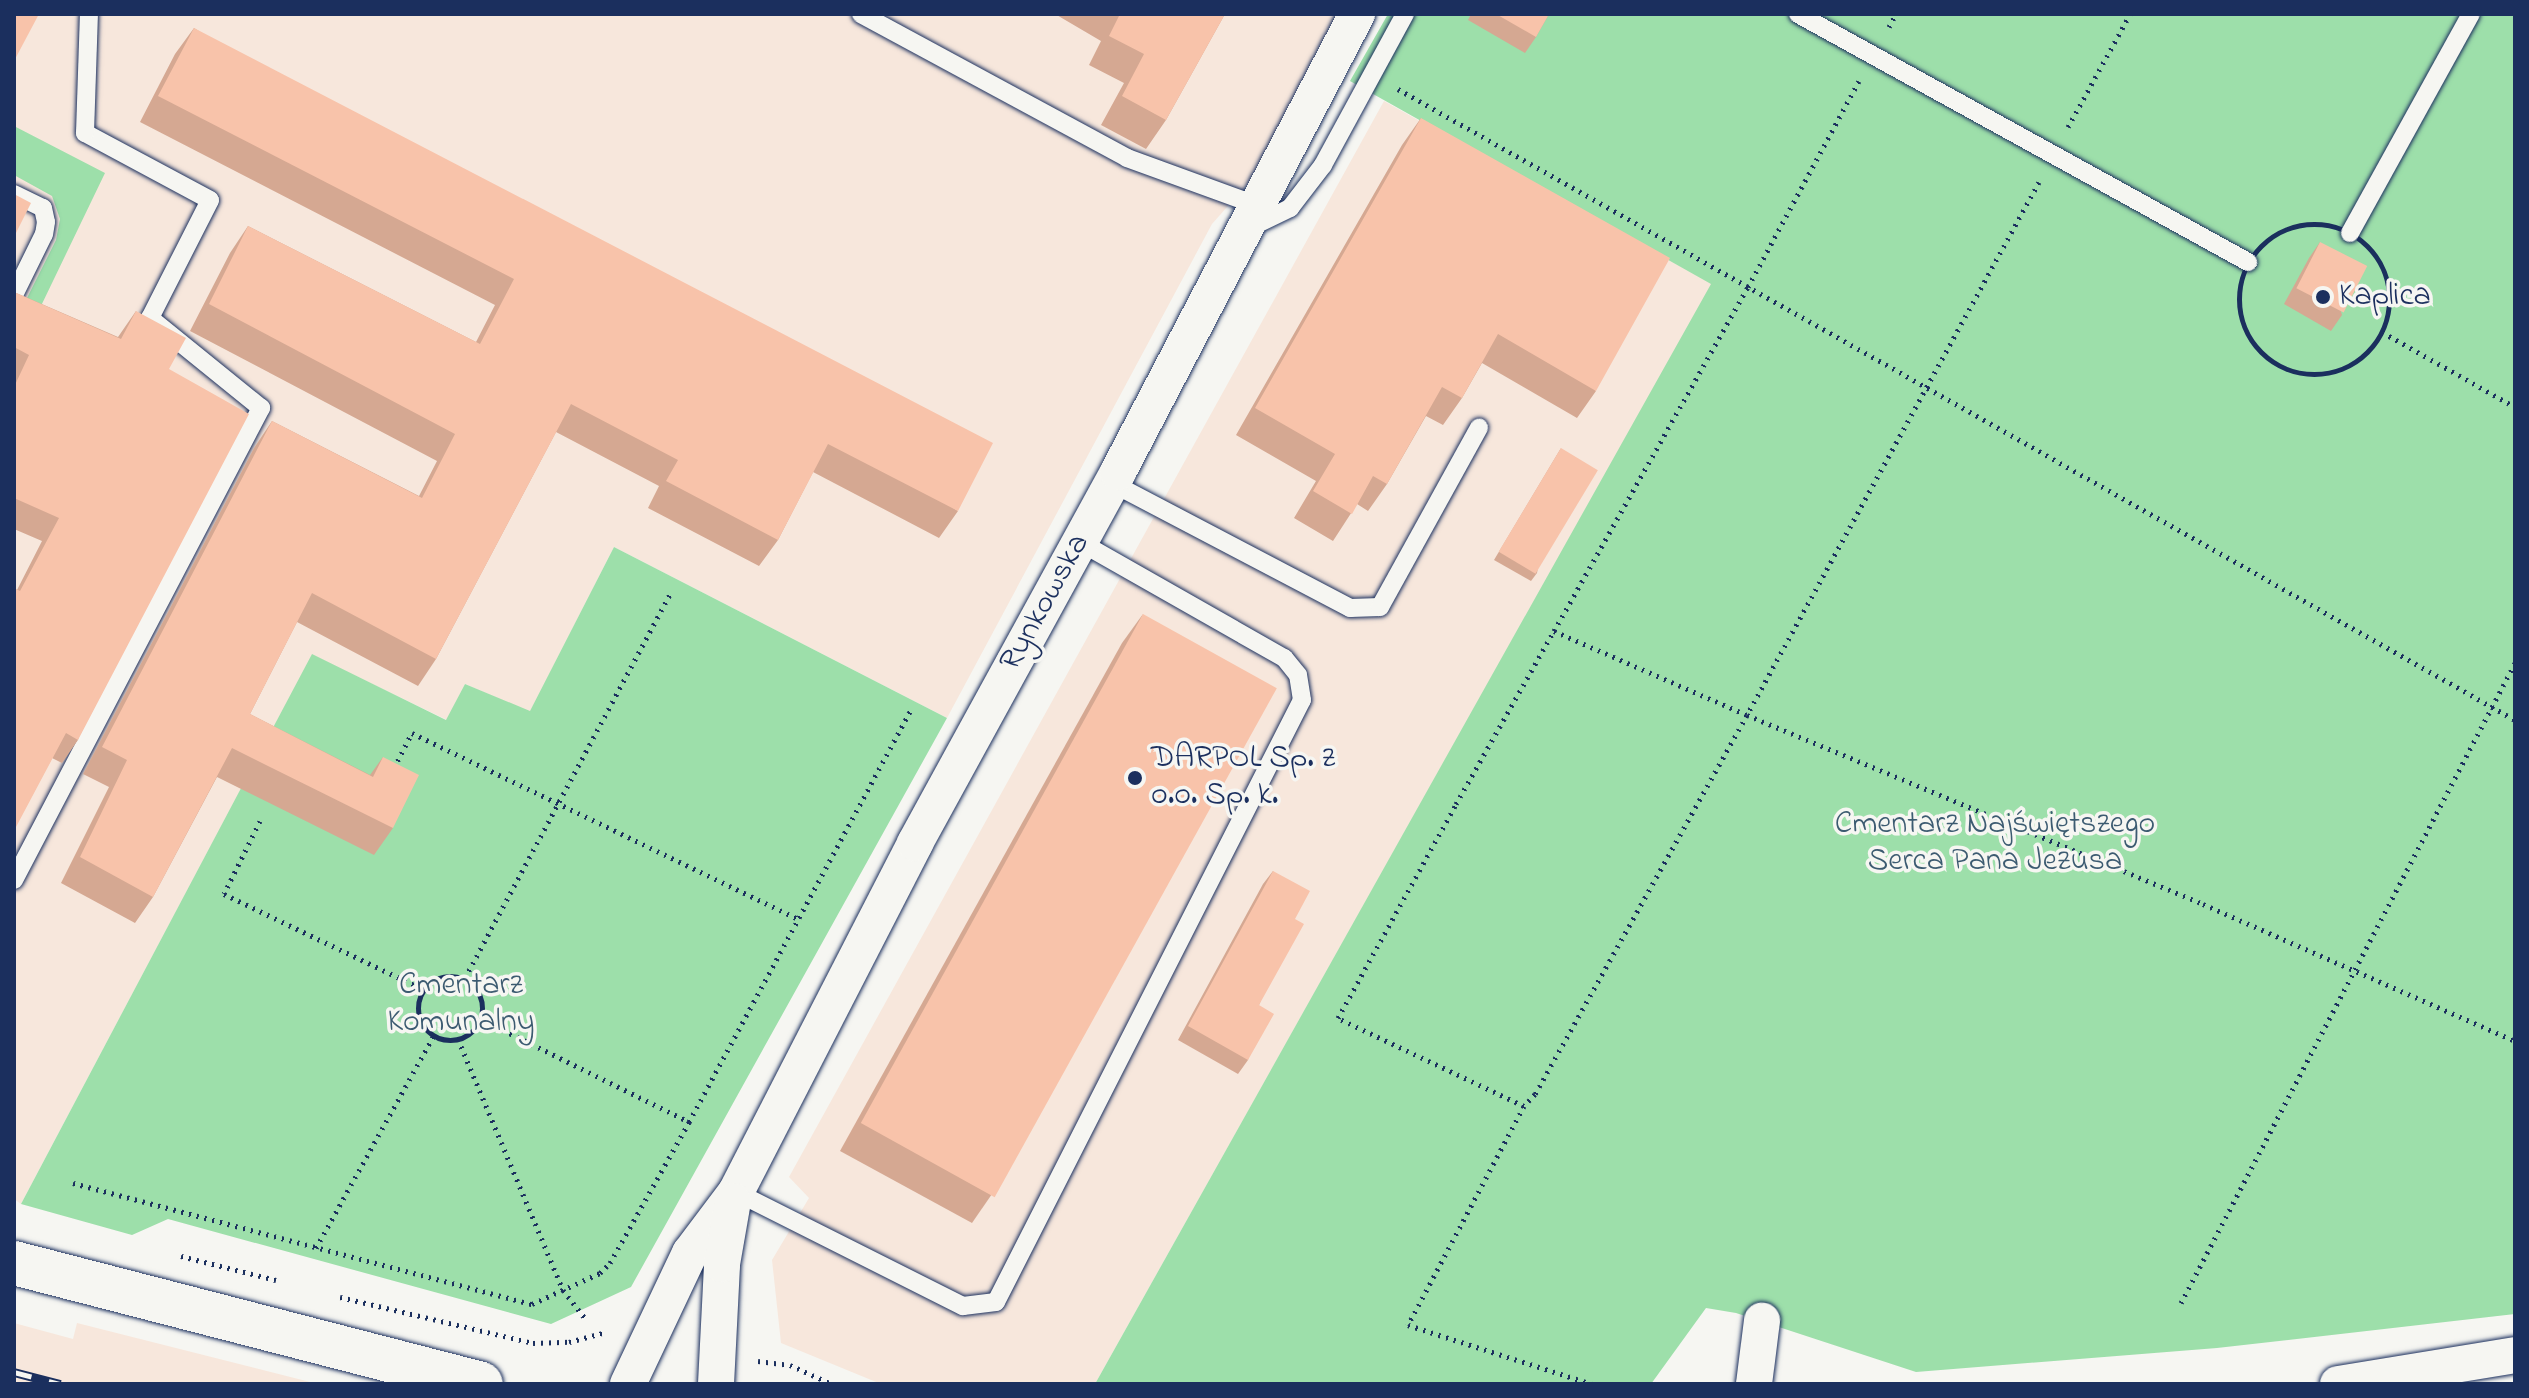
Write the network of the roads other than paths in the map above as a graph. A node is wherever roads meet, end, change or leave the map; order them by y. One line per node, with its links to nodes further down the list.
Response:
1 (89, 14): 15 (lane)
2 (861, 14): 8 (lane)
3 (1357, 14): 8 (street, Rynkowska)
4 (1405, 14): 8 (lane)
5 (1798, 14): 10 (lane)
6 (2471, 14): 9 (lane)
7 (14, 194): 11 (lane)
8 (1249, 218): 13 (street, Rynkowska)
9 (2350, 233)
10 (2248, 262)
11 (14, 295)
12 (1479, 428): 13 (lane)
13 (1112, 483): 14 (street, Rynkowska)
14 (1080, 542): 16 (street, Rynkowska); 16 (lane)
15 (14, 880)
16 (736, 1192): 21 (street, Rynkowska); 22 (street, Rynkowska)
17 (14, 1263): 20 (main road)
18 (1762, 1321): 23 (street)
19 (2515, 1355): 24 (street)
20 (481, 1384)
21 (628, 1384)
22 (716, 1384)
23 (1754, 1384)
24 (2338, 1384)

